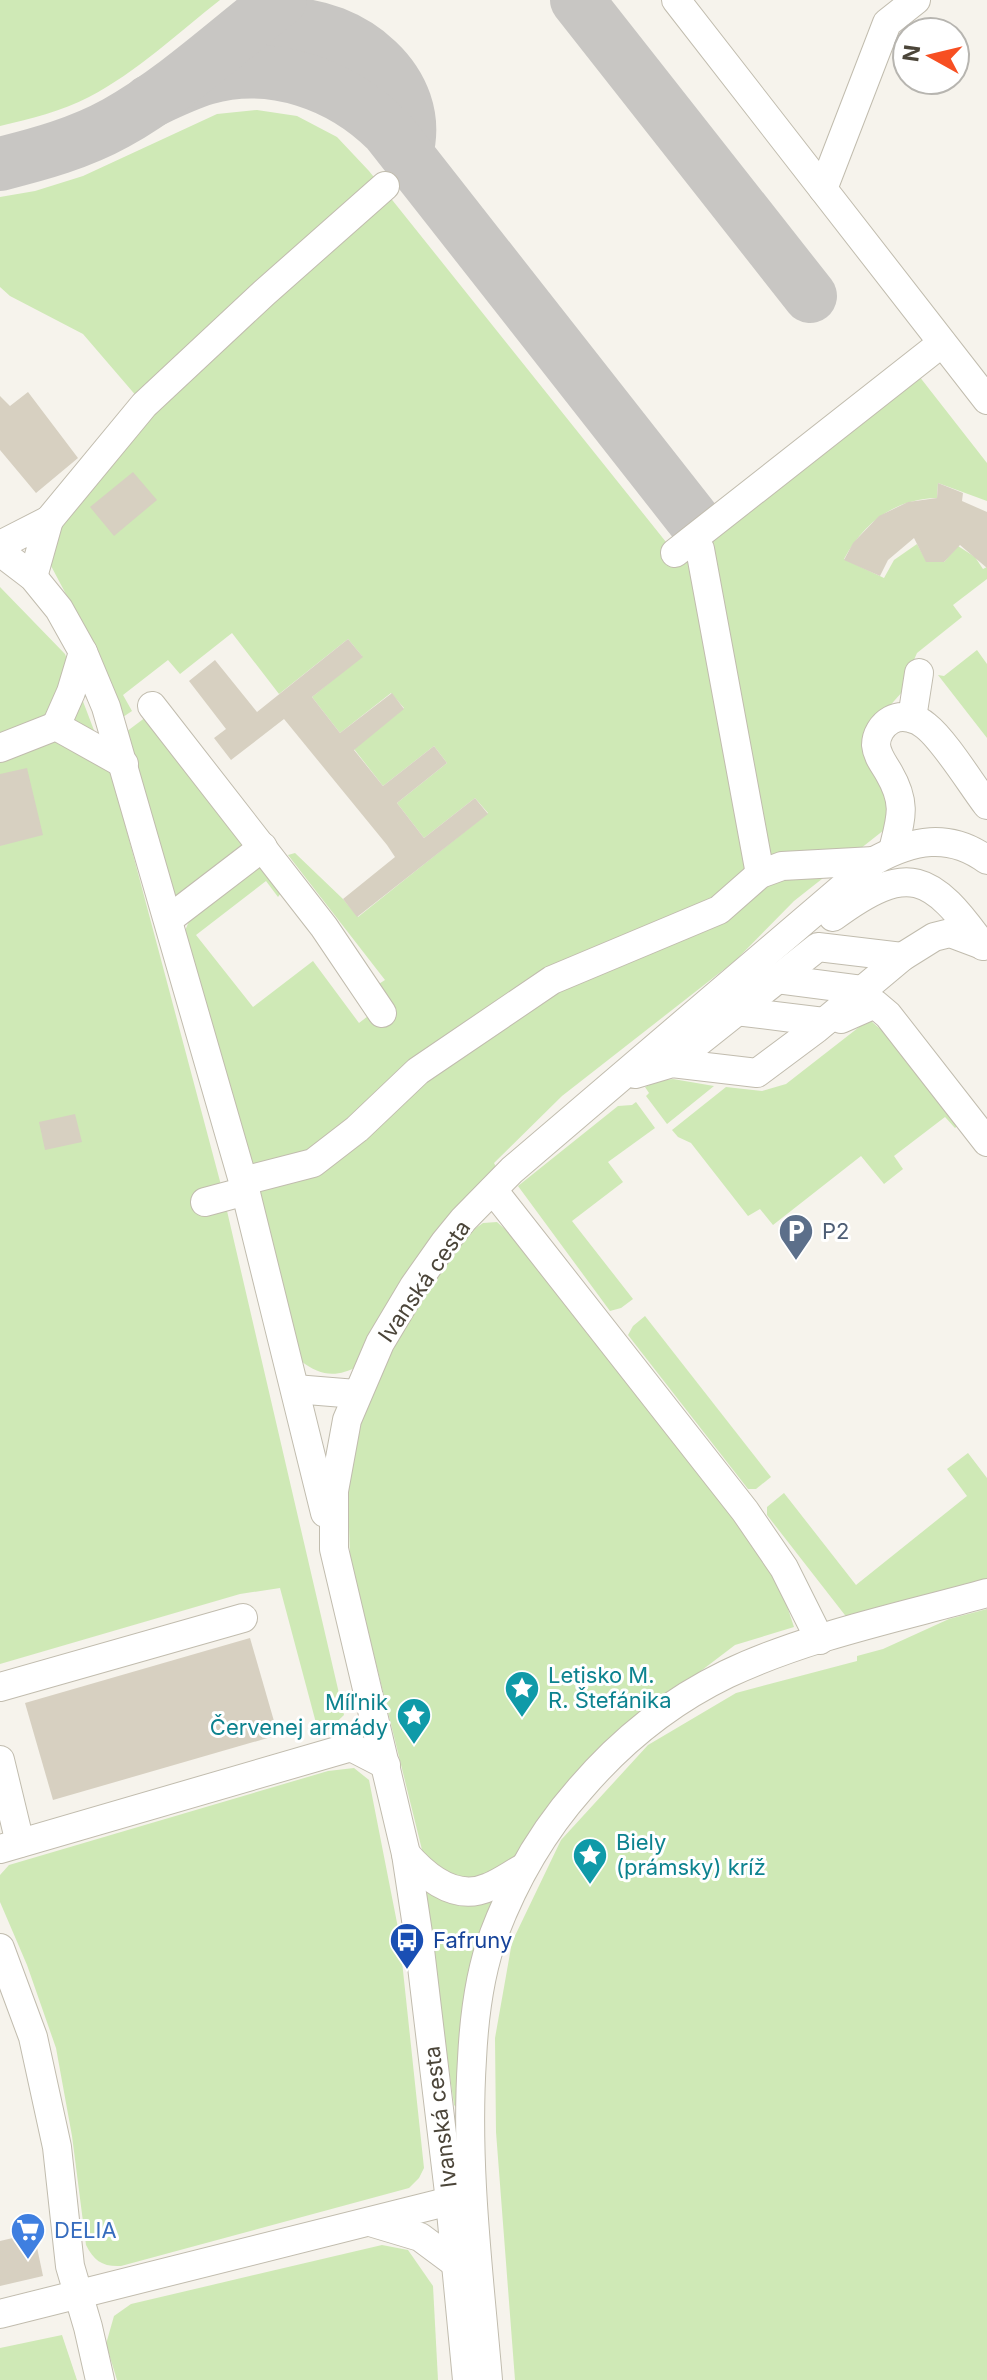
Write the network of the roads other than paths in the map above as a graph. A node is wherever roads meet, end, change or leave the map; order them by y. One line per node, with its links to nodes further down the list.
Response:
1 (676, 0): 4 (street)
2 (916, 0): 4 (street)
3 (385, 186): 7 (street)
4 (823, 189): 5 (street)
5 (942, 343): 6 (street); 21 (street)
6 (987, 400)
7 (49, 520): 8 (street); 9 (street)
8 (1, 553): 9 (street)
9 (33, 577): 10 (street)
10 (83, 652): 14 (street); 16 (street)
11 (919, 673): 13 (street)
12 (152, 706): 18 (street)
13 (912, 718): 17 (street); 19 (street)
14 (56, 726): 15 (street); 16 (street)
15 (0, 748)
16 (124, 764): 22 (street)
17 (987, 805)
18 (263, 847): 22 (street); 27 (street)
19 (884, 856): 20 (street); 21 (street); 23 (street)
20 (987, 860)
21 (760, 874): 31 (street)
22 (169, 919): 31 (street)
23 (795, 930): 24 (street, Ivanská cesta); 29 (street, Ivanská cesta)
24 (984, 949): 26 (street)
25 (767, 987): 26 (street); 26 (street); 26 (street); 28 (street)
26 (855, 996): 28 (street); 30 (street)
27 (382, 1013)
28 (672, 1063): 29 (street)
29 (621, 1079): 32 (street, Ivanská cesta)
30 (987, 1142)
31 (245, 1186): 33 (street); 34 (street)
32 (493, 1190): 35 (street, Ivanská cesta); 39 (street)
33 (205, 1202)
34 (295, 1389): 35 (street); 36 (street)
35 (356, 1394): 36 (street, Ivanská cesta)
36 (334, 1549): 41 (street, Ivanská cesta)
37 (987, 1593): 39 (street, Ivanská cesta)
38 (243, 1618): 40 (street)
39 (820, 1640): 47 (street, Ivanská cesta)
40 (0, 1687)
41 (370, 1702): 42 (street); 44 (street, Ivanská cesta)
42 (351, 1747): 44 (street); 45 (street)
43 (0, 1760): 45 (street)
44 (386, 1765): 46 (street, Ivanská cesta)
45 (10, 1846)
46 (406, 1854): 47 (street, Ivanská cesta); 49 (street, Ivanská cesta)
47 (523, 1868): 50 (street, Ivanská cesta)
48 (0, 1948): 53 (street)
49 (450, 2201): 50 (street); 51 (street); 52 (street, Ivanská cesta)
50 (474, 2220): 57 (street, Ivanská cesta)
51 (370, 2222): 52 (street); 53 (street)
52 (455, 2263): 56 (street, Ivanská cesta)
53 (79, 2295): 54 (street); 55 (street)
54 (0, 2314)
55 (100, 2380)
56 (467, 2380)
57 (488, 2380)

